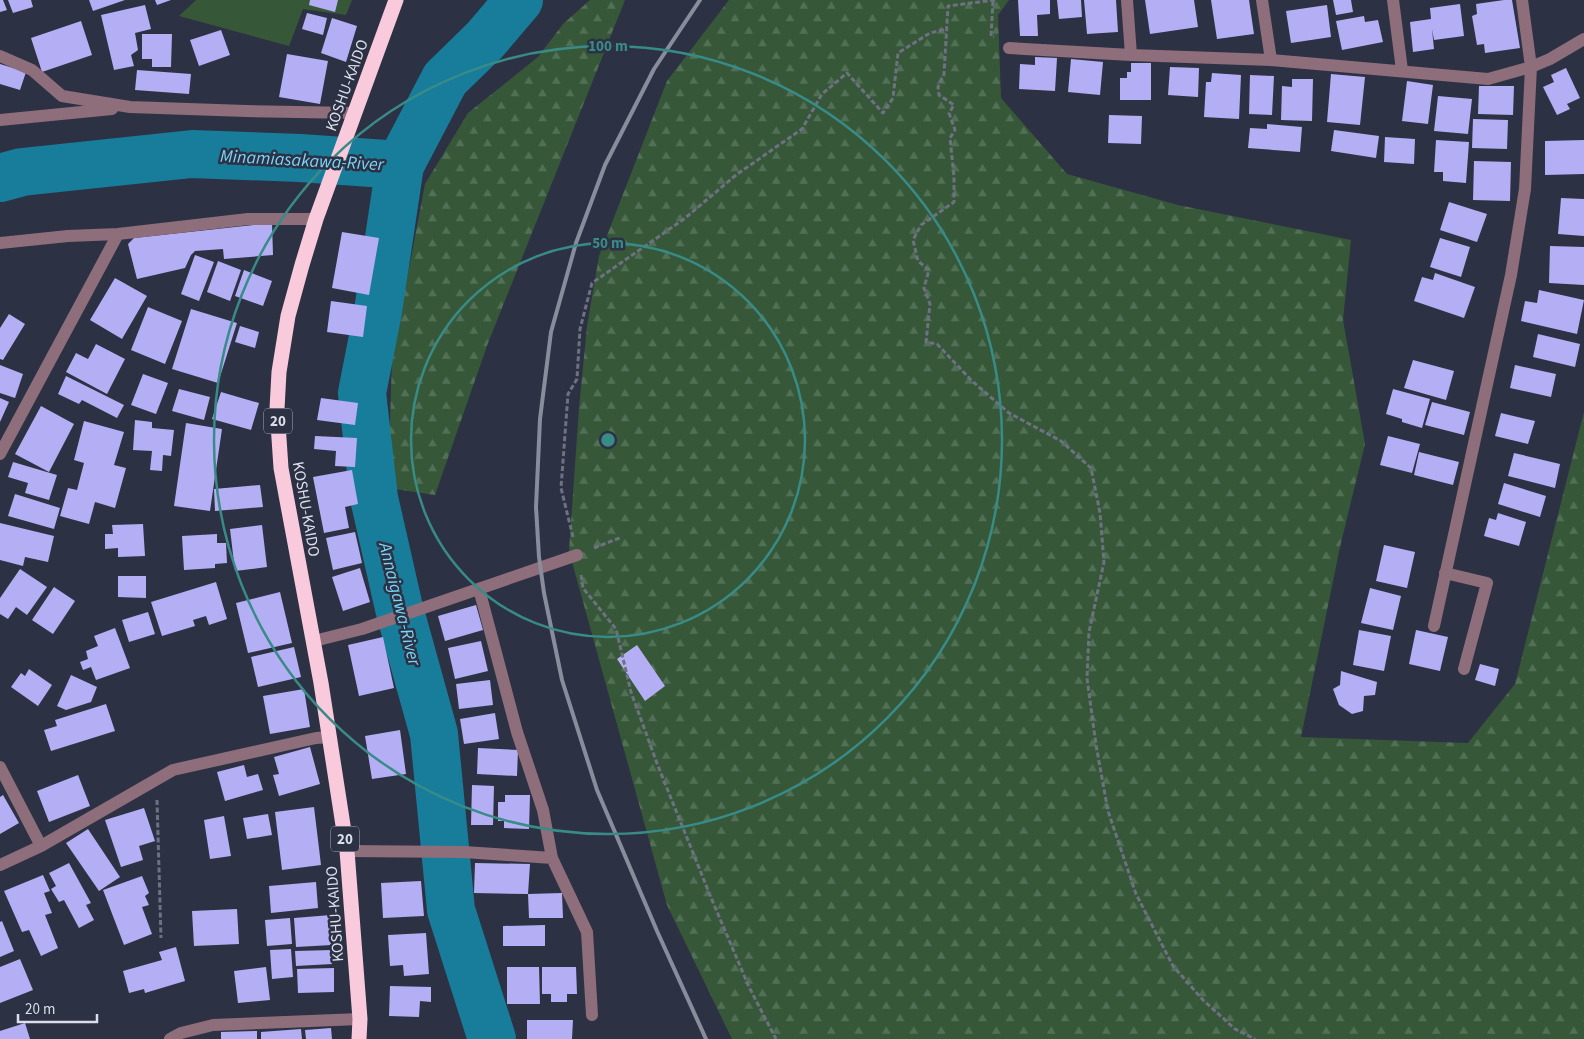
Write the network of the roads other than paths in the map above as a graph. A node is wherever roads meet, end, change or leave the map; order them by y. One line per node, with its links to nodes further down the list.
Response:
1 (396, 0): 14 (highway, KOSHU-KAIDO / 20)
2 (1127, 0): 8 (street)
3 (1262, 0): 10 (street)
4 (1393, 0): 12 (street)
5 (1522, 0): 11 (street)
6 (1584, 39): 11 (street)
7 (1008, 48): 8 (street)
8 (1131, 55): 10 (street)
9 (0, 56): 13 (street)
10 (1271, 60): 12 (street)
11 (1531, 67): 12 (street); 21 (street)
12 (1402, 70)
13 (130, 107): 14 (street); 15 (street)
14 (352, 119): 16 (highway, KOSHU-KAIDO / 20)
15 (0, 120)
16 (316, 219): 17 (street); 24 (highway, KOSHU-KAIDO / 20)
17 (118, 234): 18 (street); 19 (street)
18 (0, 243)
19 (0, 454)
20 (577, 555): 22 (street)
21 (1446, 573): 23 (street); 25 (street)
22 (479, 589): 24 (street); 30 (street)
23 (1434, 626)
24 (314, 640): 26 (highway, KOSHU-KAIDO / 20)
25 (1464, 669)
26 (330, 737): 28 (street); 29 (highway, KOSHU-KAIDO / 20)
27 (0, 768): 28 (street)
28 (42, 846): 31 (street)
29 (346, 851): 30 (street); 33 (highway, KOSHU-KAIDO / 20)
30 (552, 858): 32 (street)
31 (0, 865)
32 (592, 1015)
33 (360, 1019): 34 (street); 35 (highway, KOSHU-KAIDO / 20)
34 (170, 1039)
35 (359, 1039)

